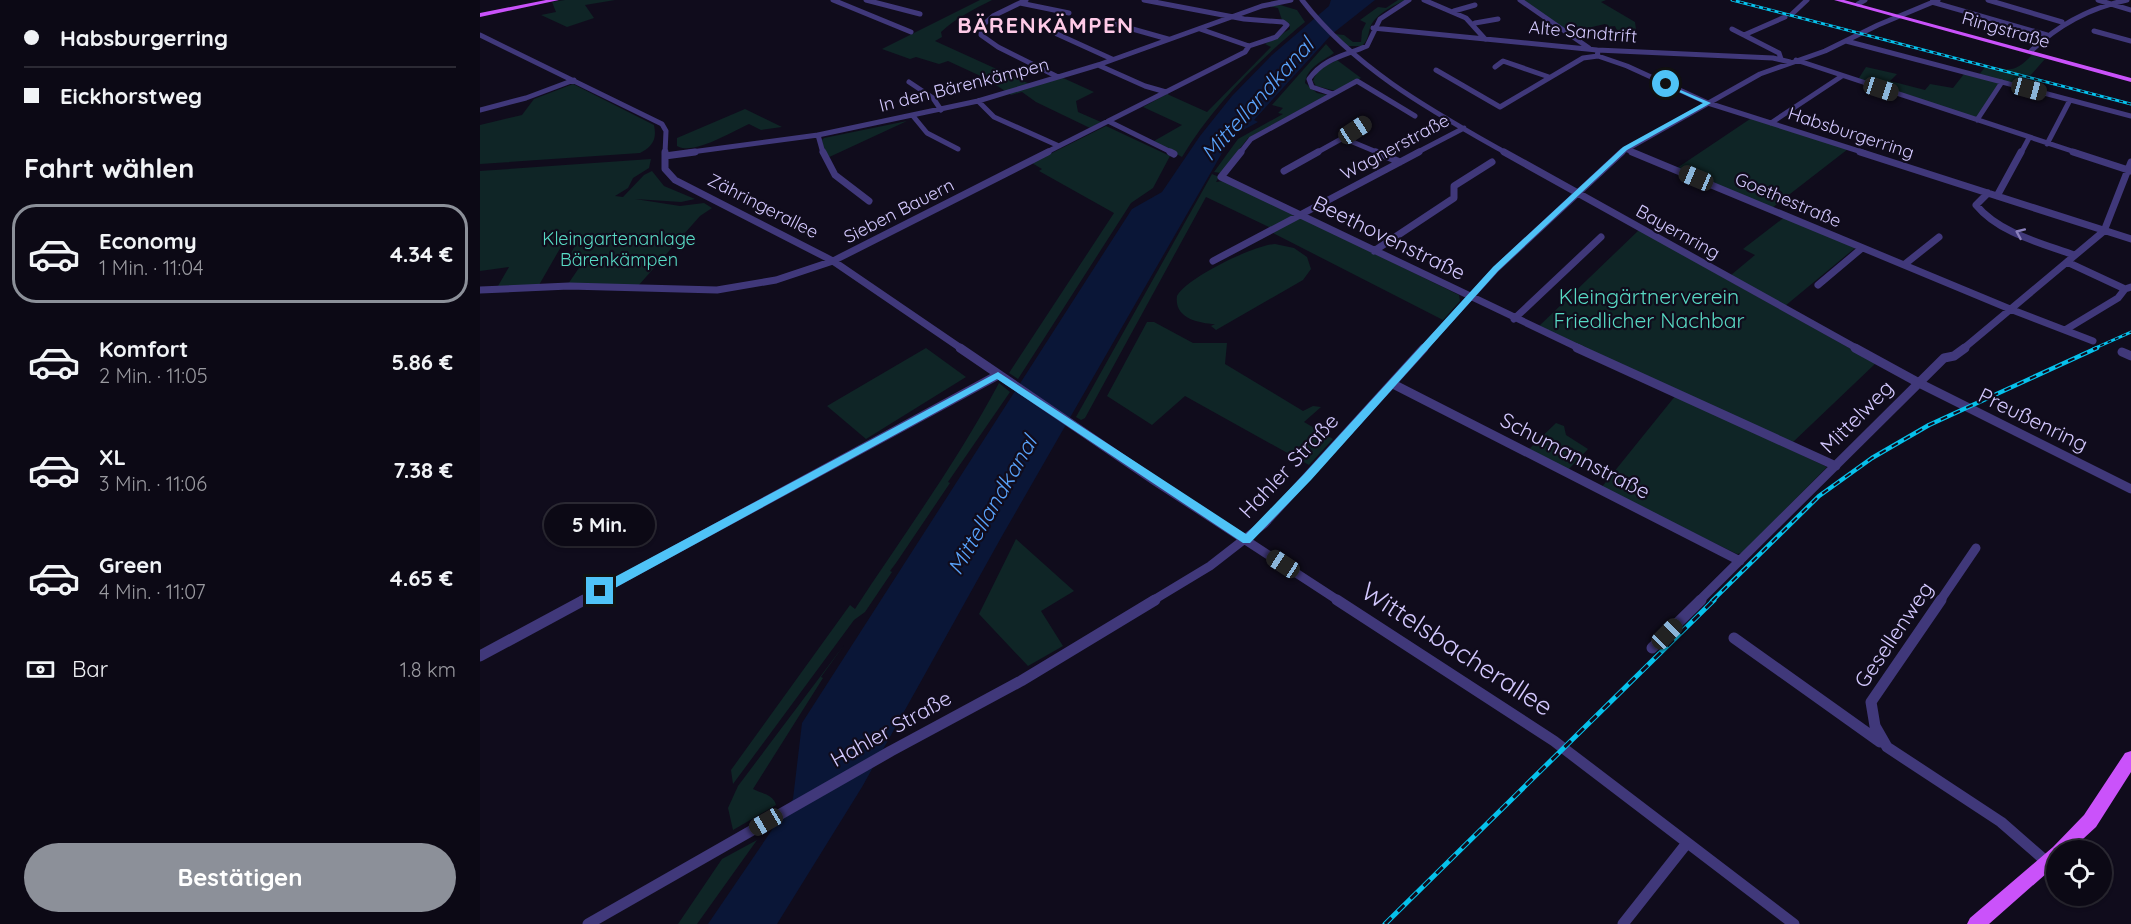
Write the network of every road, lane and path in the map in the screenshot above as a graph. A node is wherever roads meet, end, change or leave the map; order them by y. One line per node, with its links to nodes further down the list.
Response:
1 (556, 0): 35 (main road)
2 (834, 0): 30 (street)
3 (866, 0): 22 (street)
4 (1012, 0): 19 (street)
5 (1144, 0): 20 (street)
6 (1275, 0): 26 (street, In den Bärenkämpen)
7 (1291, 0): 26 (street, In den Bärenkämpen)
8 (1296, 0): 27 (street, Bayernring)
9 (1302, 0): 33 (street, Bayernring)
10 (1409, 0): 45 (street)
11 (1424, 0): 28 (street)
12 (1520, 0): 57 (street, Habsburgerring)
13 (1807, 0): 34 (street)
14 (1838, 0): 36 (main road, Ringstraße)
15 (1844, 0): 23 (main road, Ringstraße)
16 (1988, 0): 41 (street)
17 (2098, 0): 24 (street)
18 (2127, 0): 24 (street)
19 (1023, 1): 31 (street); 67 (street)
20 (1153, 1): 37 (street)
21 (1935, 1): 36 (street, Hahler Straße); 51 (street)
22 (888, 2): 30 (street); 32 (street)
23 (1862, 2): 36 (main road, Ringstraße)
24 (2109, 3): 29 (street); 41 (street)
25 (1475, 5): 28 (street)
26 (1262, 6): 27 (street, In den Bärenkämpen); 37 (street, In den Bärenkämpen)
27 (1300, 8): 33 (street, Bayernring)
28 (1454, 10): 42 (street)
29 (2131, 10)
30 (866, 13): 47 (street)
31 (1069, 13)
32 (920, 14)
33 (1309, 14): 59 (street, Bayernring)
34 (1792, 14)
35 (480, 15)
36 (1899, 16): 54 (street, Hahler Straße); 58 (main road, Ringstraße); 69 (main road, Ringstraße)
37 (1231, 17): 43 (street, In den Bärenkämpen); 56 (street, Sieben Bauern)
38 (1785, 17): 50 (street)
39 (1498, 19): 42 (street)
40 (1104, 21): 52 (street)
41 (2062, 22): 51 (street)
42 (1475, 23): 53 (street)
43 (1200, 28): 52 (street, In den Bärenkämpen); 56 (street)
44 (1732, 30): 50 (street)
45 (1373, 31): 53 (street, Alte Sandtrift); 59 (street)
46 (2094, 31): 55 (street)
47 (911, 32)
48 (480, 34): 70 (street, Zähringerallee)
49 (1057, 34): 60 (street)
50 (1744, 35): 61 (street)
51 (2047, 35): 58 (street)
52 (1169, 39): 60 (street, In den Bärenkämpen)
53 (1485, 39): 57 (street, Alte Sandtrift)
54 (1846, 41): 62 (street, Hahler Straße); 72 (street)
55 (2131, 41)
56 (1249, 46): 73 (street, Sieben Bauern)
57 (1595, 51): 61 (street, Alte Sandtrift); 68 (street); 77 (street, Habsburgerring)
58 (2031, 51): 69 (main road, Ringstraße)
59 (1348, 55): 74 (street); 87 (street, Bayernring)
60 (1112, 59): 63 (street, In den Bärenkämpen)
61 (1781, 59): 62 (street, Alte Sandtrift)
62 (1793, 62): 66 (street, Alte Sandtrift); 77 (street, Hahler Straße)
63 (1098, 65): 67 (street, In den Bärenkämpen); 73 (street)
64 (1495, 67): 68 (street)
65 (1437, 70): 68 (street)
66 (1842, 76): 83 (street, Alte Sandtrift); 86 (street)
67 (1058, 77): 76 (street, In den Bärenkämpen)
68 (1550, 77)
69 (2131, 78)
70 (574, 80): 78 (street); 96 (street, Zähringerallee)
71 (909, 82): 79 (street)
72 (2002, 82): 75 (street); 83 (street)
73 (1166, 92): 84 (street, Sieben Bauern)
74 (1333, 94): 81 (street); 106 (street, Beethovenstraße)
75 (2070, 100): 82 (street); 91 (street)
76 (978, 101): 79 (street, In den Bärenkämpen); 92 (street)
77 (1708, 103): 86 (street, Habsburgerring); 94 (street, Hahler Straße)
78 (480, 110)
79 (941, 110): 80 (street, In den Bärenkämpen)
80 (913, 116): 88 (street, In den Bärenkämpen); 93 (street)
81 (1415, 116)
82 (2131, 116)
83 (1977, 120): 90 (street, Alte Sandtrift)
84 (1108, 121): 92 (street, Sieben Bauern); 95 (street)
85 (1368, 122): 89 (street)
86 (1771, 123): 102 (street, Habsburgerring)
87 (1464, 128): 97 (street, Wagnerstraße); 103 (street, Bayernring)
88 (818, 135): 96 (street, In den Bärenkämpen); 105 (street)
89 (1343, 138): 97 (street); 100 (street)
90 (2029, 138): 91 (street, Alte Sandtrift); 104 (street)
91 (2047, 144): 101 (street, Alte Sandtrift)
92 (1059, 146): 114 (street, Sieben Bauern)
93 (958, 149)
94 (1625, 149): 103 (street, Hahler Straße); 111 (street, Goethestraße)
95 (1174, 154)
96 (665, 156): 114 (street, Zähringerallee)
97 (1400, 162): 106 (street, Wagnerstraße)
98 (1492, 162): 112 (street)
99 (2131, 162): 101 (street)
100 (1284, 171)
101 (2129, 171): 107 (street)
102 (1988, 193): 104 (street, Habsburgerring); 113 (street, one-way to 102)
103 (1577, 194): 123 (street, Hahler Straße); 131 (street, Bayernring)
104 (1997, 196): 107 (street, Habsburgerring)
105 (869, 201)
106 (1300, 215): 112 (street, Beethovenstraße); 115 (street, Wagnerstraße)
107 (2104, 231): 110 (street, Habsburgerring); 113 (street, Mittelweg)
108 (1601, 237): 125 (street)
109 (1938, 237): 117 (street)
110 (2131, 239)
111 (1862, 248): 117 (street, Goethestraße); 119 (street)
112 (1374, 251): 123 (street, Beethovenstraße)
113 (2074, 255): 116 (street, Mittelweg)
114 (833, 261): 118 (street, Sieben Bauern); 130 (street, Zähringerallee)
115 (1213, 261)
116 (2067, 262): 120 (street); 124 (street, Mittelweg)
117 (1905, 264): 124 (street, Goethestraße)
118 (761, 284): 121 (street, Sieben Bauern); 122 (street)
119 (1818, 285)
120 (2128, 288): 126 (street)
121 (480, 290)
122 (762, 293)
123 (1470, 298): 125 (street, Beethovenstraße); 132 (street, Hahler Straße)
124 (2010, 309): 126 (street, Goethestraße); 131 (street, Mittelweg)
125 (1514, 319): 134 (street, Beethovenstraße)
126 (2065, 330): 127 (street, Goethestraße)
127 (2093, 340)
128 (2122, 352): 129 (street)
129 (2131, 356)
130 (1001, 378): 133 (street, Zähringerallee); 141 (street)
131 (1919, 382): 134 (street, Mittelweg); 135 (street, Preußenring)
132 (1393, 384): 136 (street, Hahler Straße); 138 (street, Schumannstraße)
133 (1083, 431): 136 (street, Wittelsbacherallee)
134 (1836, 466): 138 (street, Mittelweg)
135 (2131, 489)
136 (1246, 540): 145 (street, Wittelsbacherallee); 148 (street, Hahler Straße)
137 (1976, 548): 142 (street, Gesellenweg)
138 (1740, 561): 140 (street, Mittelweg)
139 (1734, 638): 142 (street, Gesellenweg)
140 (1652, 648)
141 (480, 656)
142 (1887, 747): 146 (street, Gesellenweg)
143 (2131, 758): 144 (main road)
144 (2071, 840)
145 (1687, 843): 149 (street); 150 (street, Wittelsbacherallee)
146 (2046, 850)
147 (2046, 864): 151 (main road)
148 (588, 924)
149 (1623, 924)
150 (1794, 924)
151 (1976, 924)

